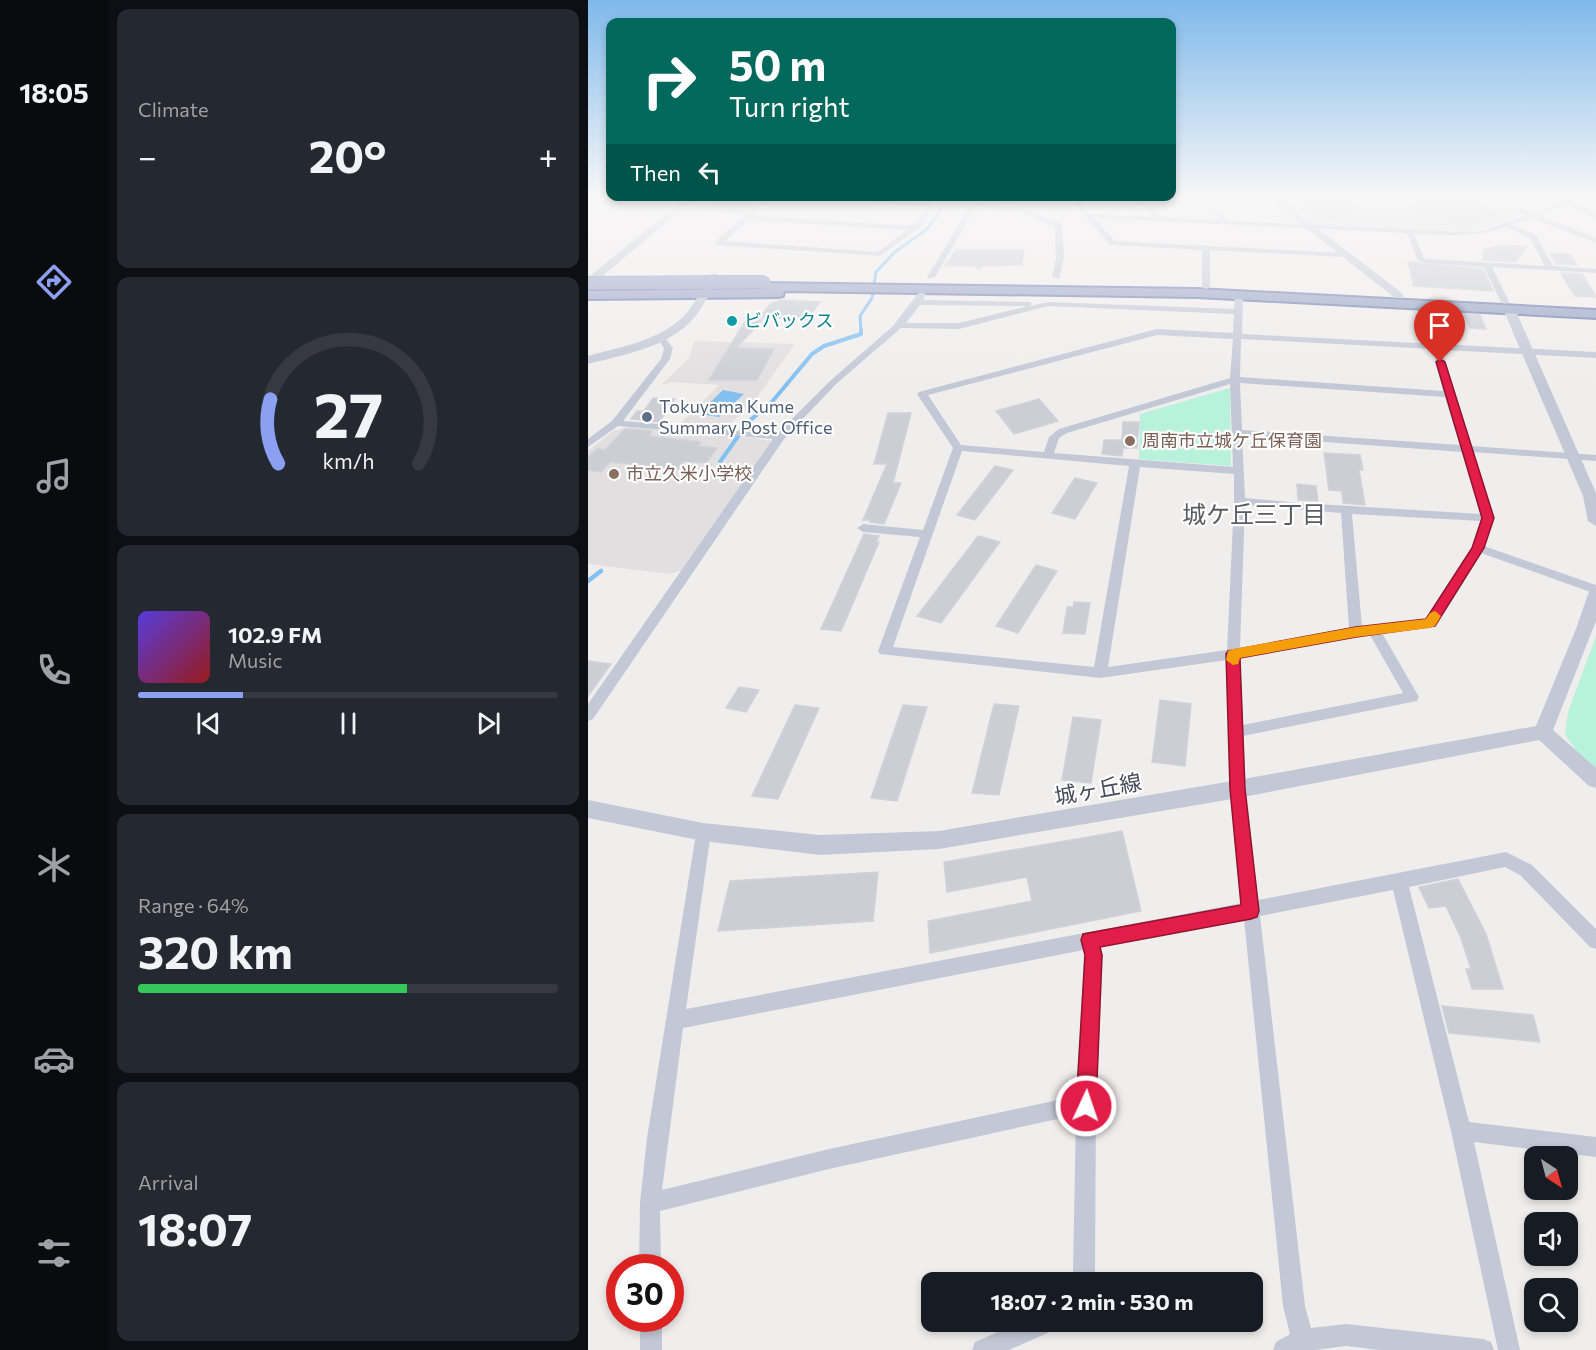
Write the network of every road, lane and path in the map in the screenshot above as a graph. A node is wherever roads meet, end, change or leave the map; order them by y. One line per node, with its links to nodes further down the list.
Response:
1 (617, 260): 14 (street)
2 (941, 260): 12 (street)
3 (1060, 260): 13 (street)
4 (1204, 260): 17 (street)
5 (1351, 260): 21 (street)
6 (1431, 260): 8 (street)
7 (1546, 260): 9 (street)
8 (1488, 266): 9 (street); 24 (street)
9 (1550, 268): 10 (street)
10 (1596, 270)
11 (715, 276): 14 (highway); 15 (highway); 18 (street)
12 (931, 277): 13 (highway); 16 (highway)
13 (1056, 277): 17 (highway)
14 (590, 282): 15 (highway)
15 (859, 285): 16 (highway); 18 (highway)
16 (887, 285): 17 (highway); 22 (highway)
17 (1198, 289): 19 (highway); 21 (highway); 22 (highway)
18 (704, 293): 20 (highway); 30 (street)
19 (1239, 294): 24 (highway); 26 (street)
20 (588, 295)
21 (1399, 296): 24 (highway)
22 (920, 298): 23 (street); 28 (street)
23 (1048, 304): 26 (street); 28 (street)
24 (1507, 305): 25 (highway); 27 (highway); 32 (street)
25 (1596, 306)
26 (1237, 312): 29 (street)
27 (1596, 314)
28 (898, 325): 39 (street)
29 (1237, 336): 31 (street); 35 (street); 41 (street)
30 (660, 337): 34 (street); 37 (street)
31 (1436, 345): 32 (street); 36 (street)
32 (1528, 351): 33 (street); 44 (street)
33 (1596, 355)
34 (588, 360)
35 (1235, 380): 36 (street); 38 (street); 43 (street)
36 (1449, 394): 42 (street)
37 (616, 423): 39 (street); 40 (street)
38 (1238, 433): 42 (street); 47 (street)
39 (780, 437): 60 (street)
40 (588, 444)
41 (958, 448): 43 (street); 53 (street)
42 (1467, 448): 44 (street); 50 (street)
43 (1048, 457): 46 (street)
44 (1573, 457): 45 (street); 51 (street)
45 (1596, 458)
46 (1135, 463): 47 (street); 59 (street)
47 (1238, 471): 48 (street)
48 (1240, 501): 49 (street); 58 (street)
49 (1346, 509): 50 (street); 57 (street)
50 (1488, 518): 54 (street)
51 (1596, 521)
52 (863, 528): 53 (street)
53 (927, 534): 59 (street)
54 (1478, 548): 55 (street); 56 (street)
55 (1596, 592): 62 (street)
56 (1374, 630): 57 (street); 61 (street)
57 (1356, 632): 58 (street)
58 (1233, 654): 59 (street); 61 (street)
59 (1100, 673)
60 (588, 715)
61 (1236, 732): 64 (street)
62 (1543, 732): 63 (street); 64 (street, 城ヶ丘線)
63 (1596, 780)
64 (1238, 789): 66 (street, 城ヶ丘線); 68 (street)
65 (588, 809): 66 (street, 城ヶ丘線)
66 (703, 832): 71 (street)
67 (1398, 881): 68 (street); 70 (street); 73 (street)
68 (1251, 911): 69 (street); 80 (street)
69 (1090, 940): 71 (street); 72 (street)
70 (1596, 941)
71 (675, 1020): 75 (street)
72 (1086, 1106): 75 (street); 77 (street)
73 (1461, 1131): 74 (street); 84 (street)
74 (1596, 1147)
75 (650, 1203): 76 (street)
76 (650, 1254)
77 (1084, 1272)
78 (651, 1332): 81 (street)
79 (1024, 1332): 82 (street)
80 (1294, 1345): 83 (street)
81 (651, 1350)
82 (983, 1350)
83 (1483, 1350)
84 (1509, 1350)

